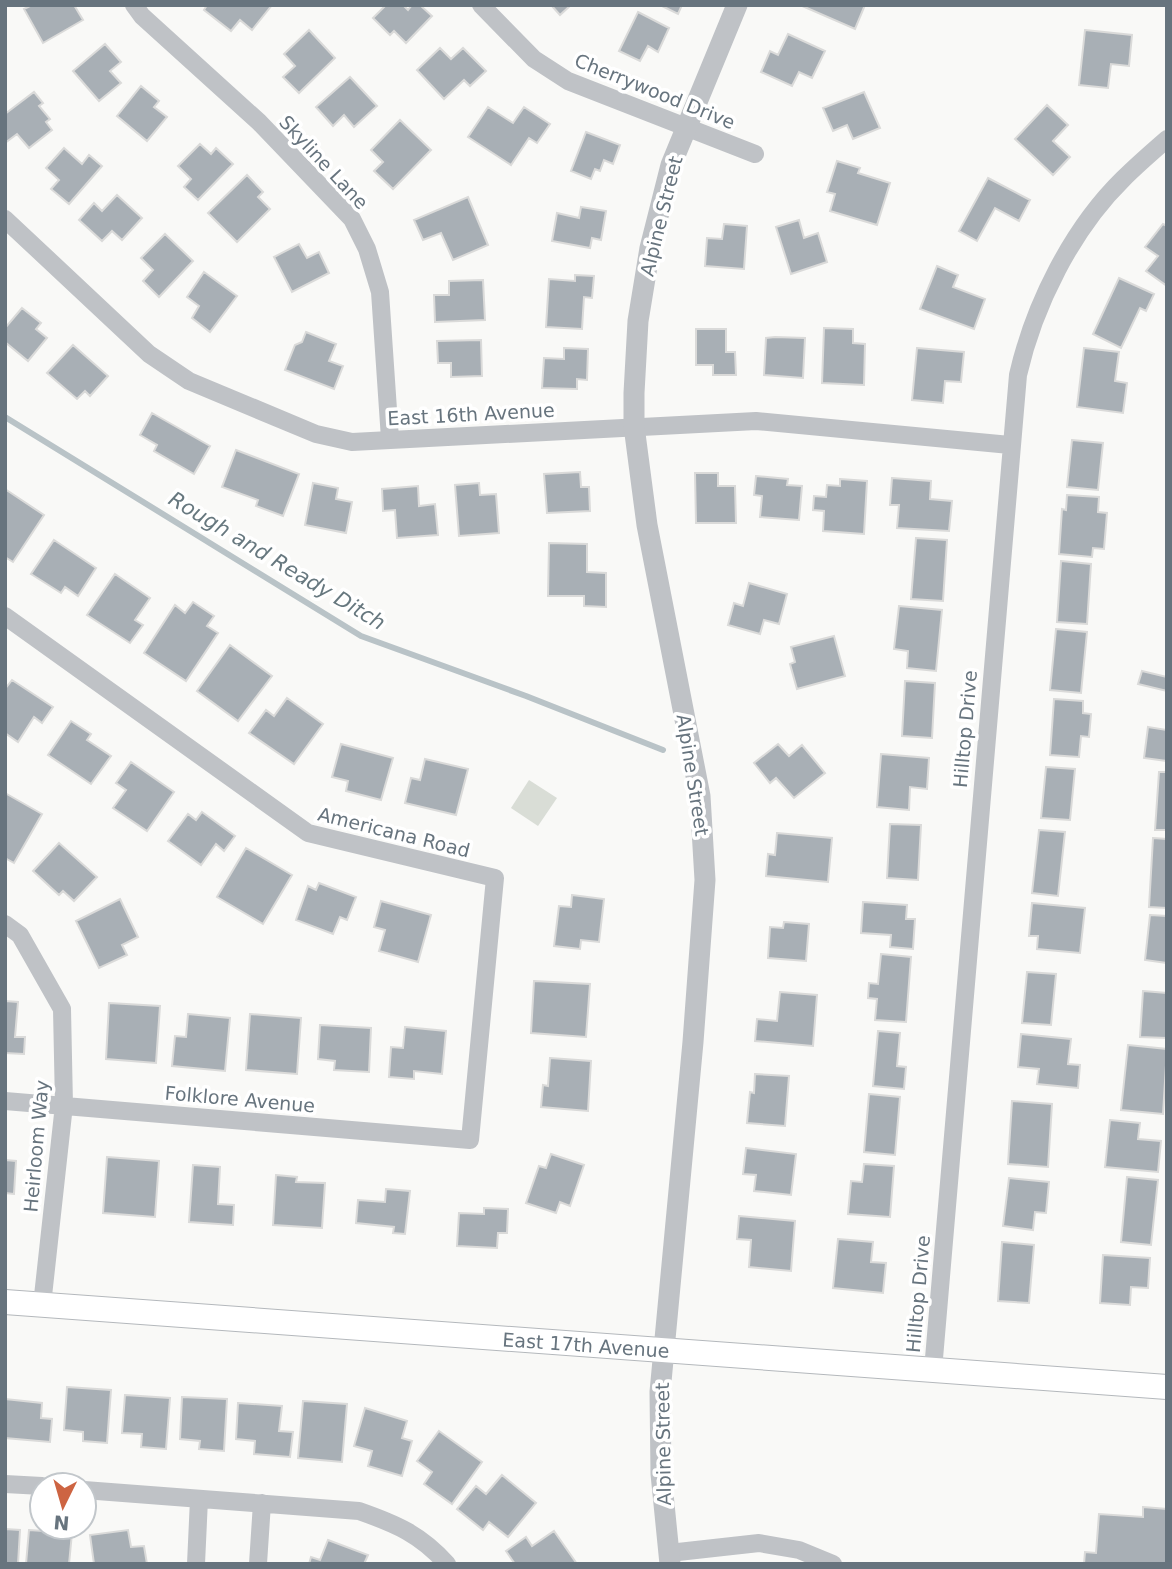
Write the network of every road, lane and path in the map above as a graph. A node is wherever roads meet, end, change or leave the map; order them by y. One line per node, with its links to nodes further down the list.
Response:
1 (134, 5): 9 (street, Skyline Lane)
2 (481, 5): 4 (street, Cherrywood Drive)
3 (737, 5): 4 (street, Alpine Street)
4 (686, 127): 6 (street, Cherrywood Drive); 8 (street, Alpine Street)
5 (1167, 139): 10 (street, Hilltop Drive)
6 (755, 154)
7 (5, 219): 9 (street, East 16th Avenue)
8 (634, 426): 9 (street, East 16th Avenue); 10 (street, East 16th Avenue); 18 (street, Alpine Street)
9 (390, 439)
10 (1010, 444): 19 (street, Hilltop Drive)
11 (5, 616): 15 (street, Americana Road)
12 (5, 924): 14 (street, Heirloom Way)
13 (5, 1101): 14 (street, Folklore Avenue)
14 (64, 1105): 15 (street, Folklore Avenue); 17 (street, Heirloom Way)
15 (470, 1140)
16 (5, 1302): 17 (main road, East 17th Avenue)
17 (42, 1305): 18 (main road, East 17th Avenue)
18 (663, 1350): 19 (main road, East 17th Avenue); 26 (street, Alpine Street)
19 (933, 1370): 20 (main road, East 17th Avenue)
20 (1167, 1387)
21 (5, 1484): 22 (street)
22 (28, 1485)
23 (98, 1491): 24 (street)
24 (198, 1499): 25 (street); 27 (street)
25 (262, 1503): 28 (street); 29 (street)
26 (670, 1558): 30 (street)
27 (196, 1564)
28 (258, 1564)
29 (447, 1564)
30 (833, 1564)

